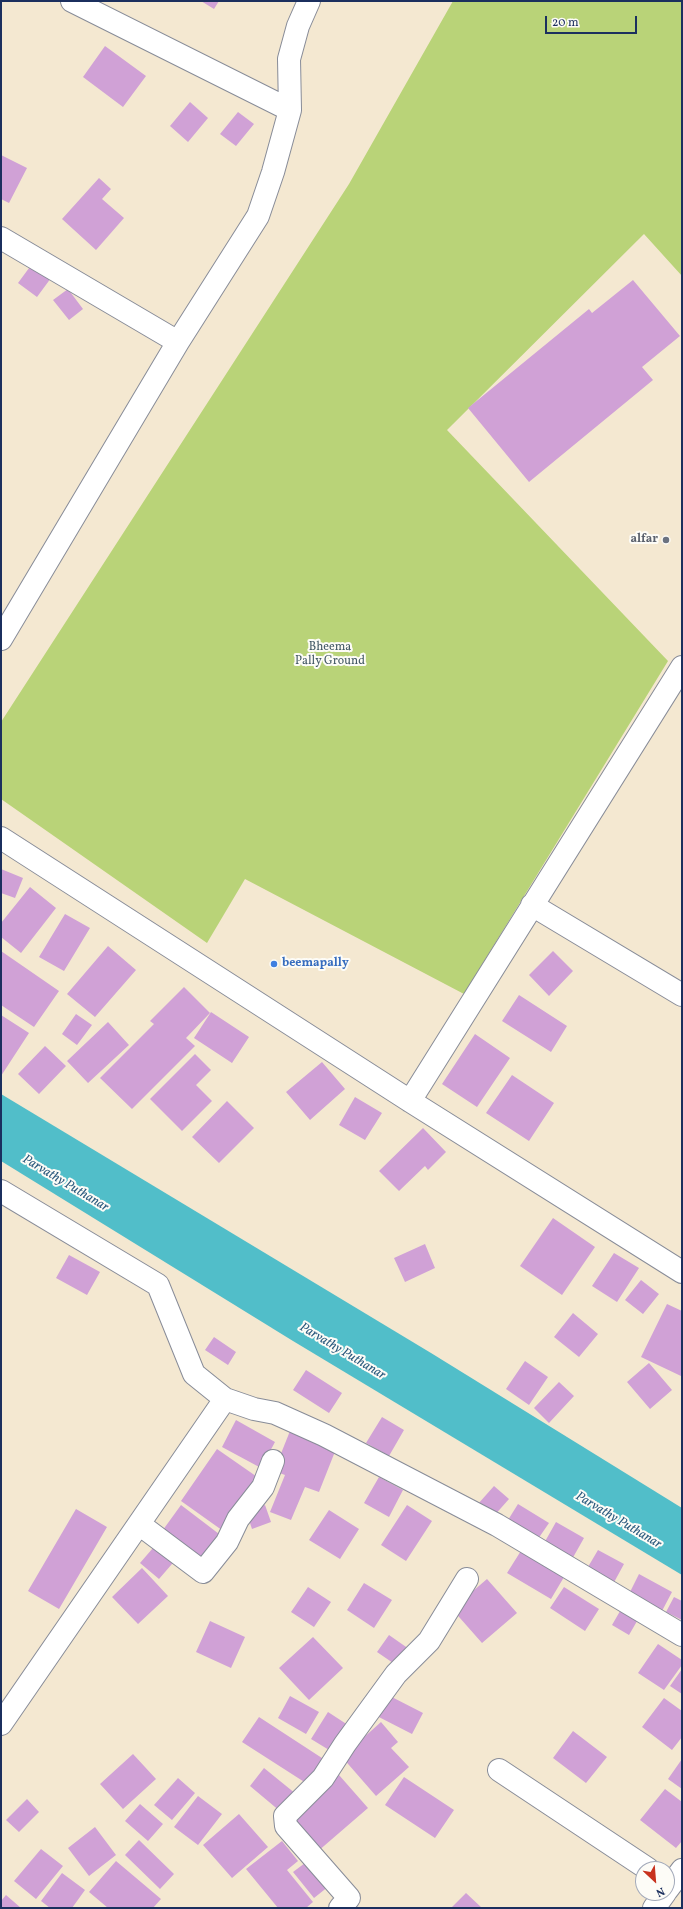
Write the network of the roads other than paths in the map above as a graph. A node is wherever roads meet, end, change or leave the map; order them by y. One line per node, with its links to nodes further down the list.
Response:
1 (72, 1): 3 (street)
2 (309, 1): 3 (street)
3 (290, 110): 5 (street)
4 (1, 238): 5 (street)
5 (178, 342): 6 (street)
6 (1, 639)
7 (682, 667): 9 (street)
8 (1, 838): 11 (street)
9 (532, 905): 10 (street); 11 (street)
10 (682, 996)
11 (410, 1101): 13 (street)
12 (1, 1191): 14 (street)
13 (682, 1272)
14 (225, 1399): 16 (street); 18 (street)
15 (273, 1461): 16 (street)
16 (139, 1524): 19 (street)
17 (467, 1580): 22 (street)
18 (682, 1635)
19 (1, 1724)
20 (499, 1770): 21 (street)
21 (636, 1861)
22 (340, 1908)

